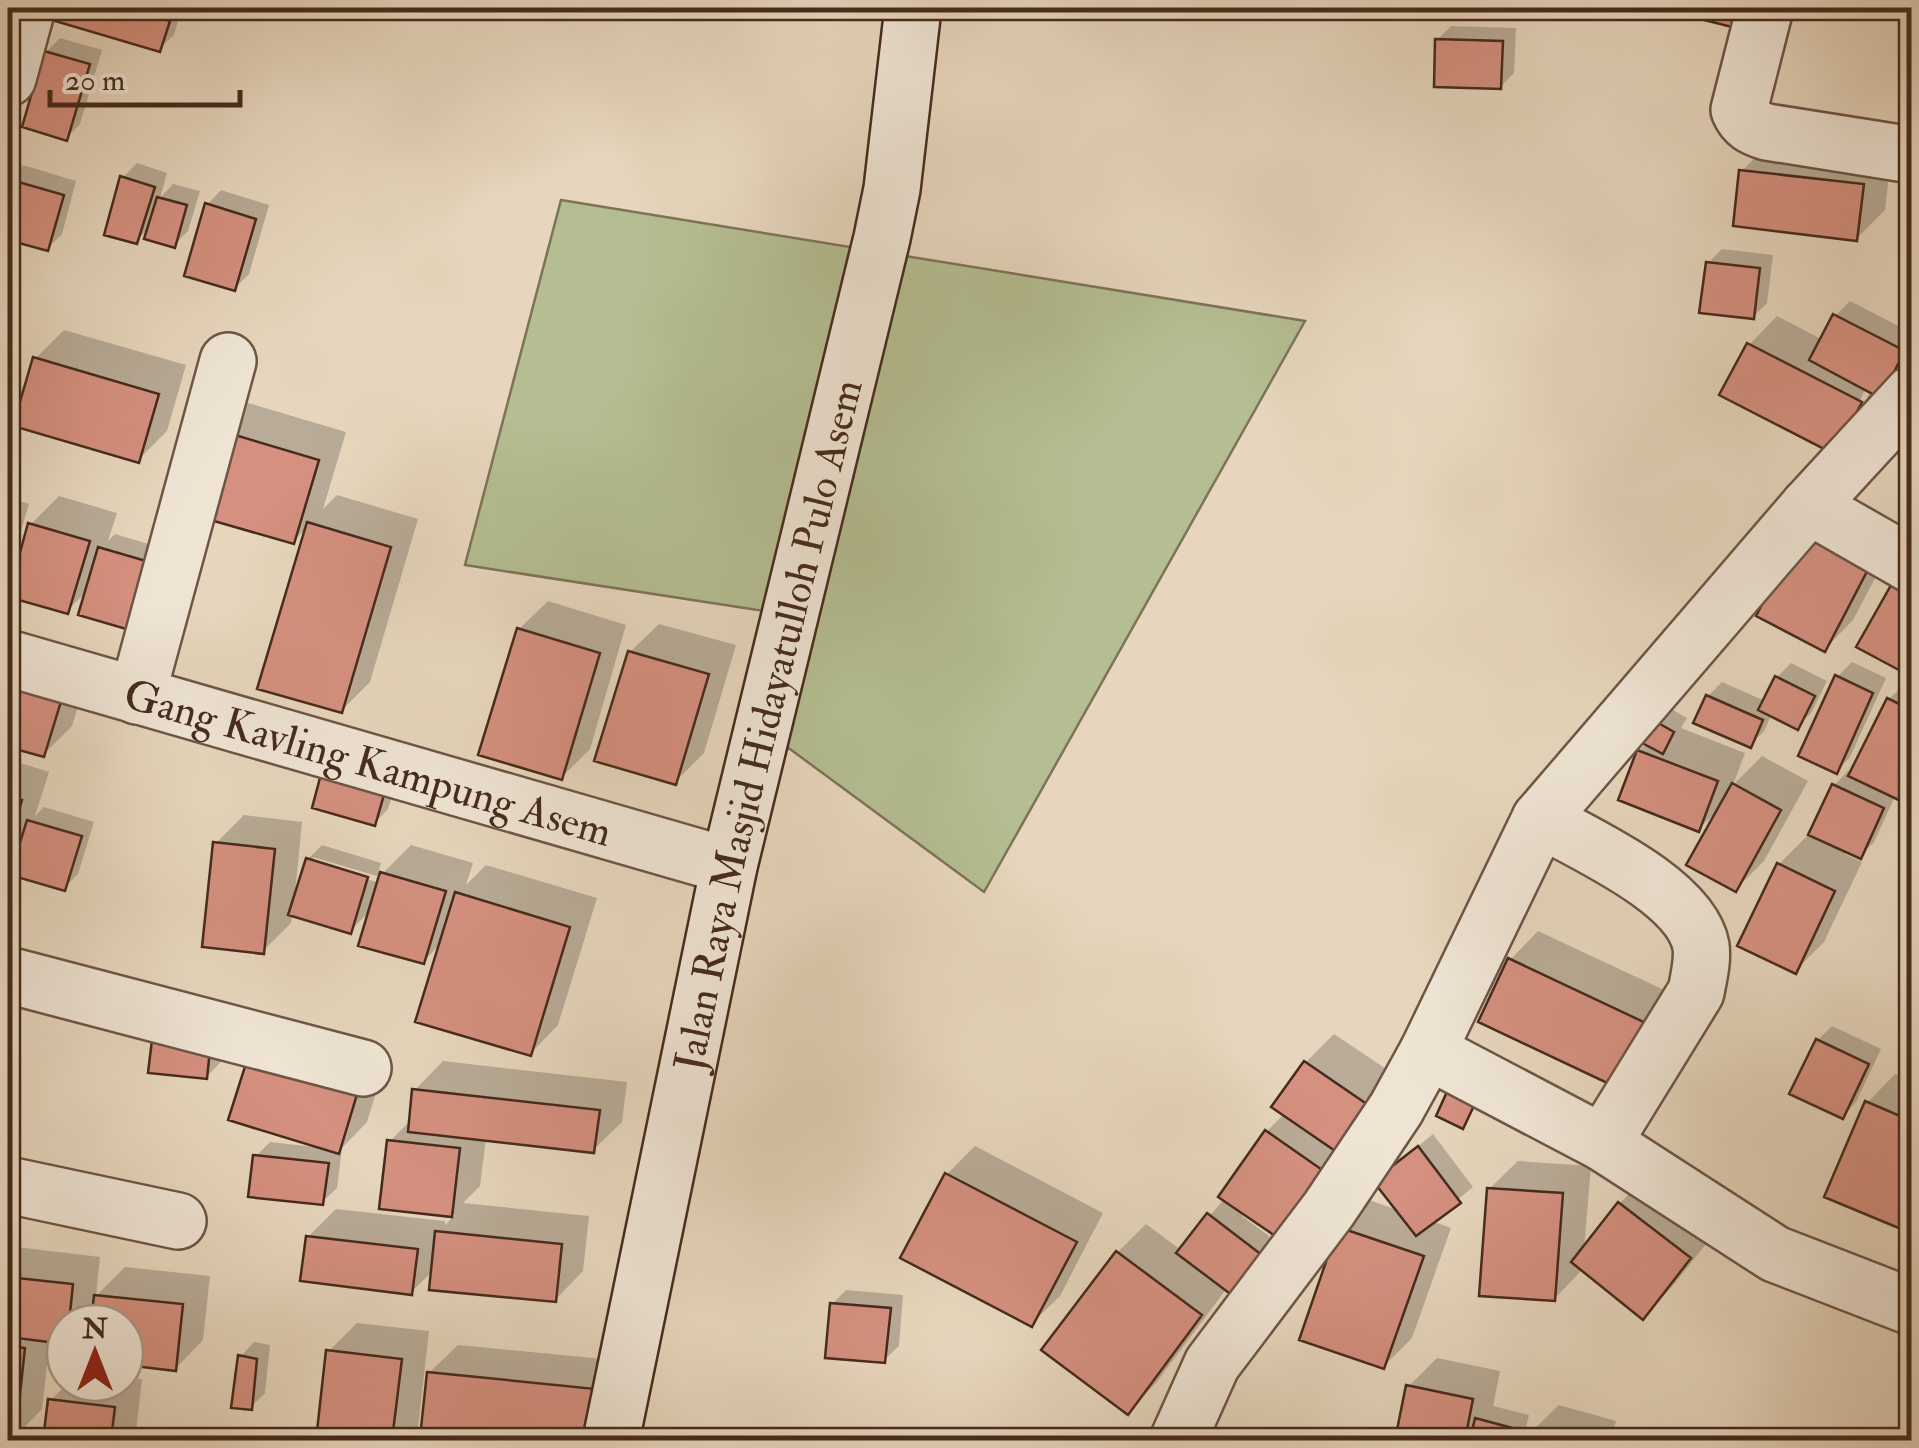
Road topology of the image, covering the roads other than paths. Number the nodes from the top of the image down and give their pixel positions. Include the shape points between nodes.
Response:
1 (27, 8) edge
2 (914, 8) edge
3 (1766, 8) edge
4 (8, 78) edge
5 (1912, 155) edge
6 (228, 361) dead end
7 (1912, 394) edge
8 (1809, 506) junction
9 (1912, 565) edge
10 (8, 658) edge
11 (137, 696) junction
12 (1540, 819) junction
13 (729, 866) junction
14 (8, 980) edge
15 (1428, 1051) junction
16 (363, 1068) dead end
17 (1603, 1143) junction
18 (8, 1185) edge
19 (178, 1220) dead end
20 (1907, 1293) edge
21 (611, 1440) edge
22 (1178, 1440) edge

1 - 4 street
2 - 13 street, Jalan Raya Masjid Hidayatulloh Pulo Asem via 882,238
3 - 5 street via 1739,110 1746,122 1768,132
6 - 11 street
7 - 8 street
8 - 9 street
8 - 12 street
10 - 11 street, Gang Kavling Kampung Asem
11 - 13 street, Gang Kavling Kampung Asem
12 - 15 street
12 - 17 street via 1665,893 1700,944 1696,992
13 - 21 street, Jalan Raya Masjid Hidayatulloh Pulo Asem
14 - 16 street
15 - 17 street
15 - 22 street via 1329,1209 1212,1364
17 - 20 street via 1775,1254
18 - 19 street

